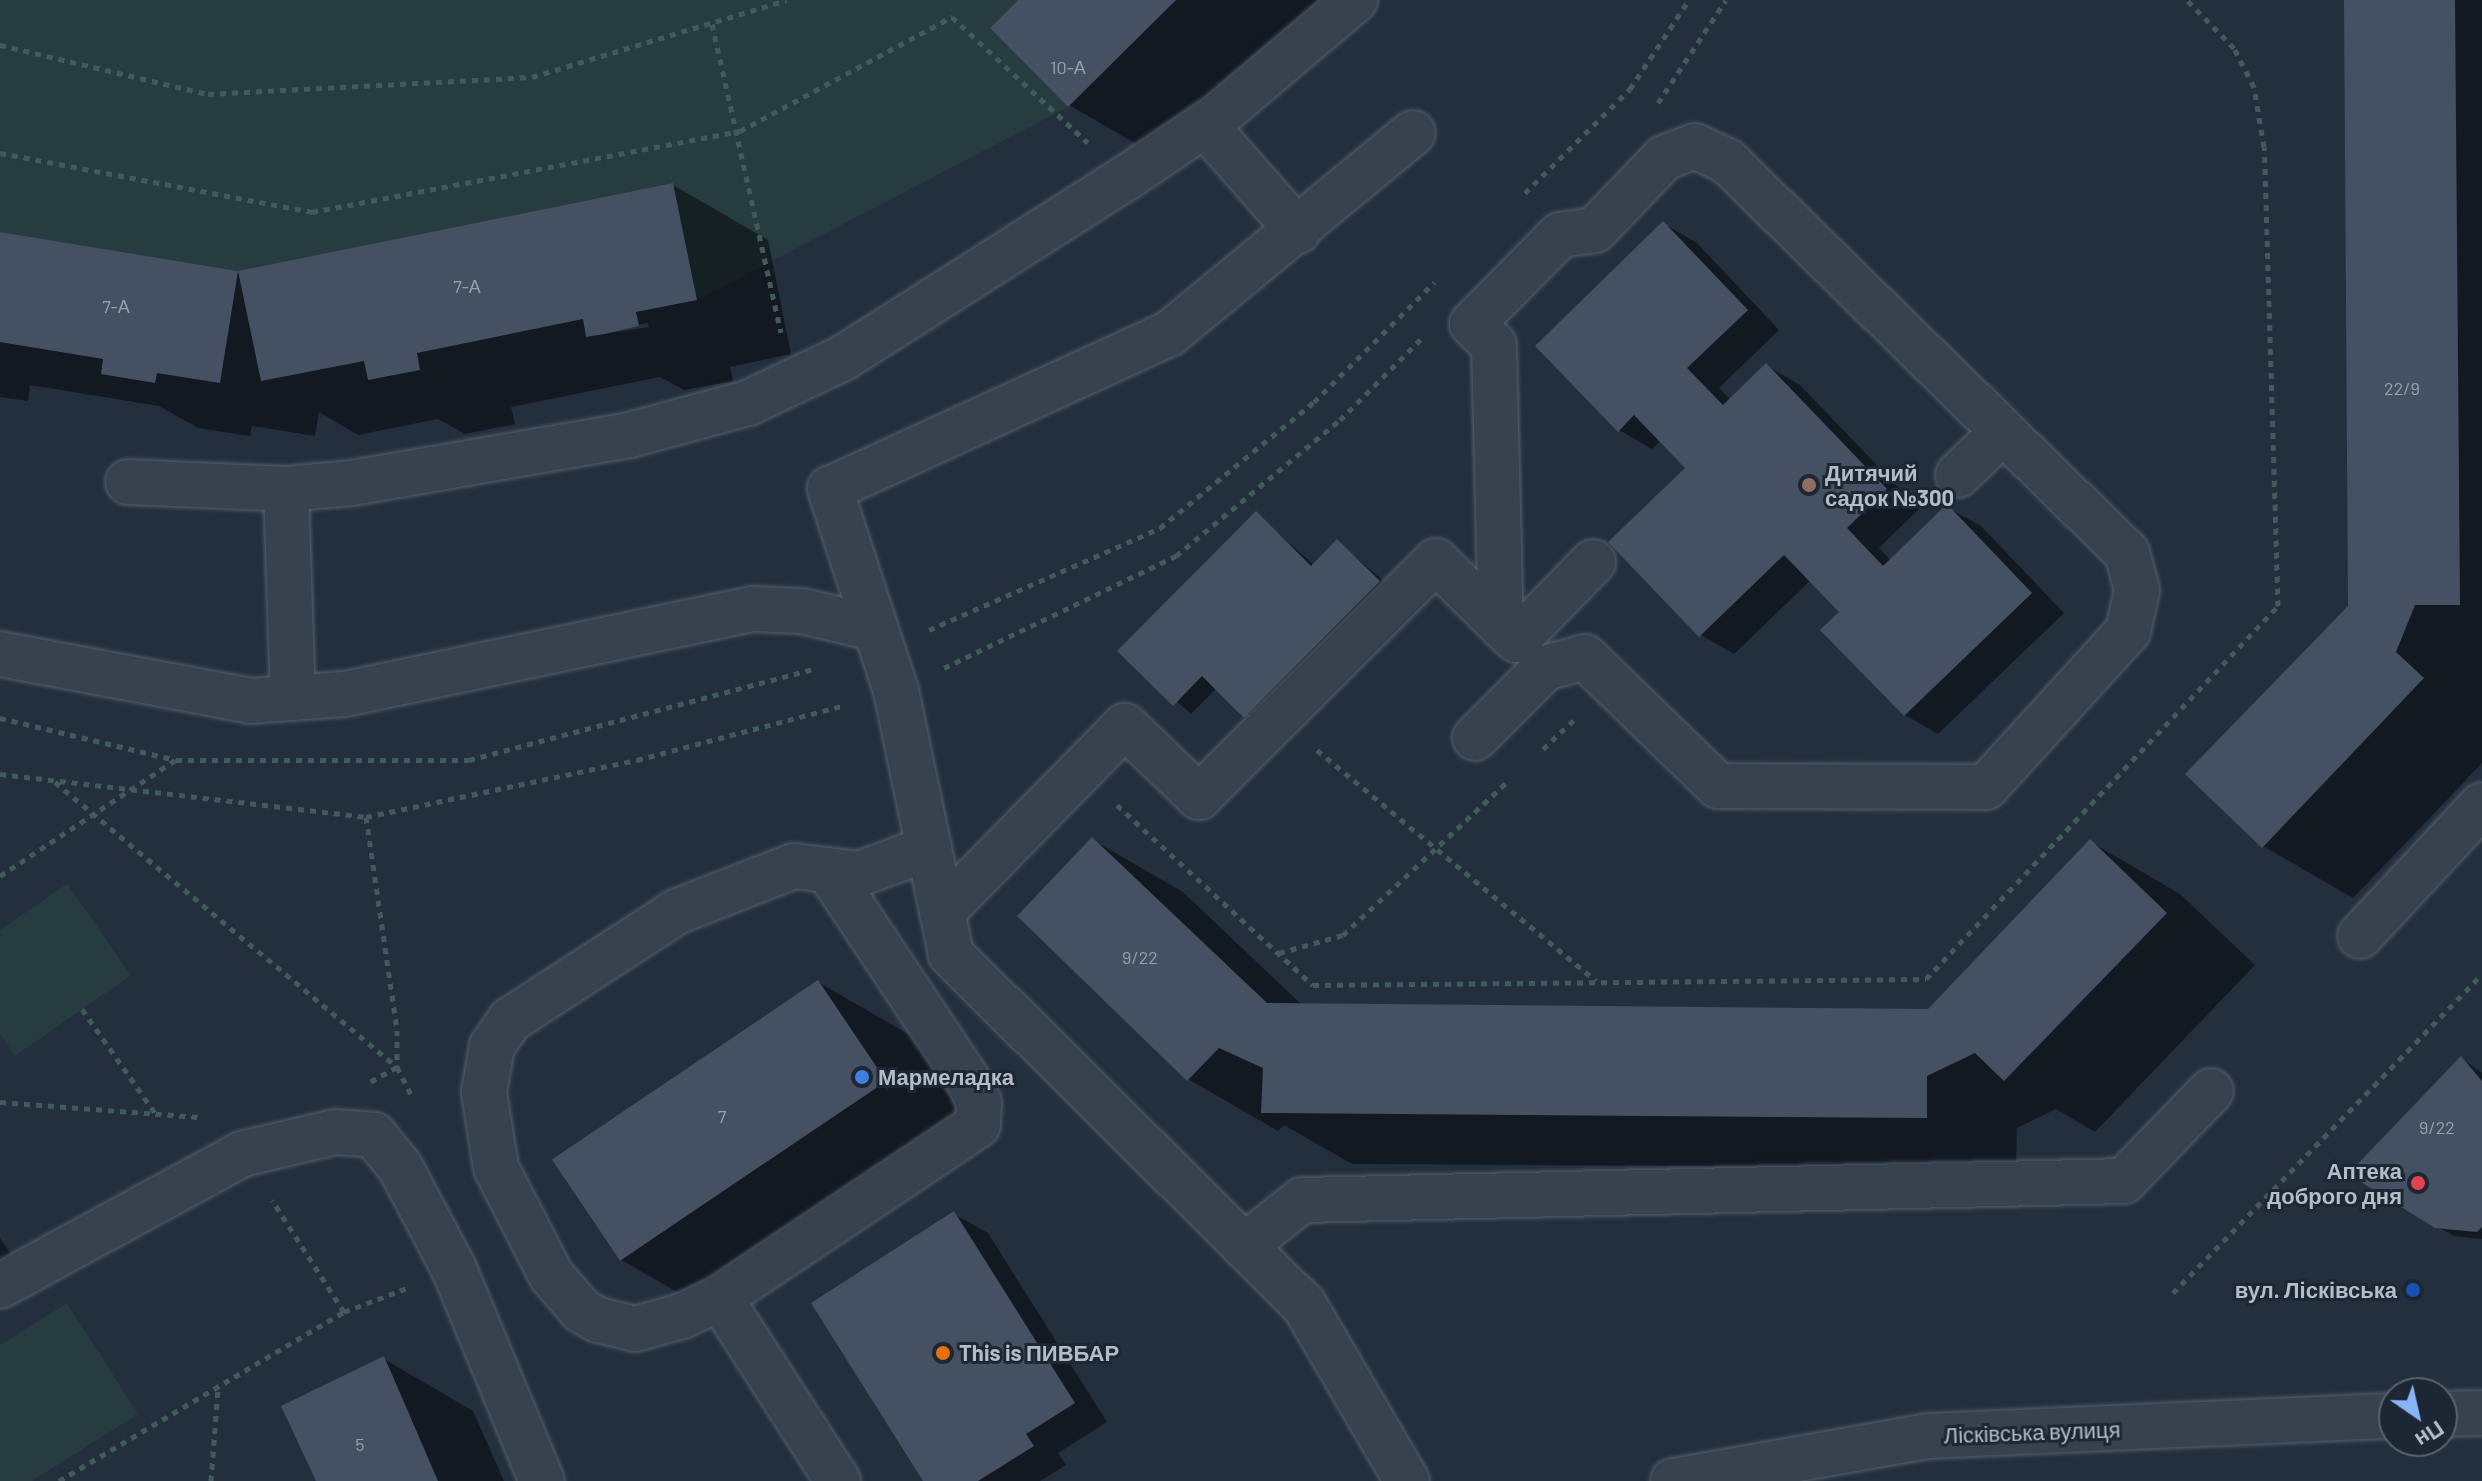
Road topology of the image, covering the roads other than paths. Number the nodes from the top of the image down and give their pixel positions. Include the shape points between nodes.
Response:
1 (1355, 0) edge
2 (1205, 125) junction
3 (1413, 133) dead end
4 (1298, 231) junction
5 (2003, 432) junction
6 (1958, 475) dead end
7 (128, 482) dead end
8 (286, 489) junction
9 (1593, 562) dead end
10 (878, 640) junction
11 (1521, 644) junction
12 (0, 654) edge
13 (293, 698) junction
14 (1475, 738) dead end
15 (2482, 805) edge
16 (929, 848) junction
17 (830, 873) junction
18 (942, 912) junction
19 (2360, 936) dead end
20 (2211, 1091) dead end
21 (1244, 1246) junction
22 (0, 1286) edge
23 (720, 1298) junction
24 (2482, 1413) edge
25 (2458, 1414) edge
26 (2378, 1417) edge
27 (542, 1481) edge
28 (838, 1481) edge
29 (1407, 1481) edge
30 (1673, 1481) edge

1 - 2 street
2 - 4 street
2 - 8 street via 795,383 748,403 630,435 352,483
3 - 4 street
4 - 10 street via 1169,334 830,489
5 - 6 street
5 - 11 street via 2127,553 2137,590 2128,631 1986,787 1718,786 1585,657
5 - 11 street via 1727,161 1695,146 1664,158 1595,230 1560,235 1472,324 1494,345
7 - 8 street
8 - 13 street
9 - 11 street
10 - 13 street via 802,611 753,609 345,694
10 - 16 street via 896,691
11 - 14 street
11 - 18 street via 1436,561 1199,797 1125,726
12 - 13 street via 250,701
15 - 19 street
16 - 17 street via 859,874
16 - 18 street
17 - 23 street via 971,1085 979,1103 978,1125
17 - 23 street via 794,866 676,912 510,1020 485,1068 486,1125 496,1168 522,1227 565,1295 598,1320 635,1329
18 - 21 street via 951,954
20 - 21 street via 2124,1181 1302,1200
21 - 29 street via 1304,1305
22 - 27 street via 242,1154 335,1132 374,1135 400,1167 454,1269
23 - 28 street
24 - 25 street
26 - 30 street, Лісківська вулиця via 1927,1436

